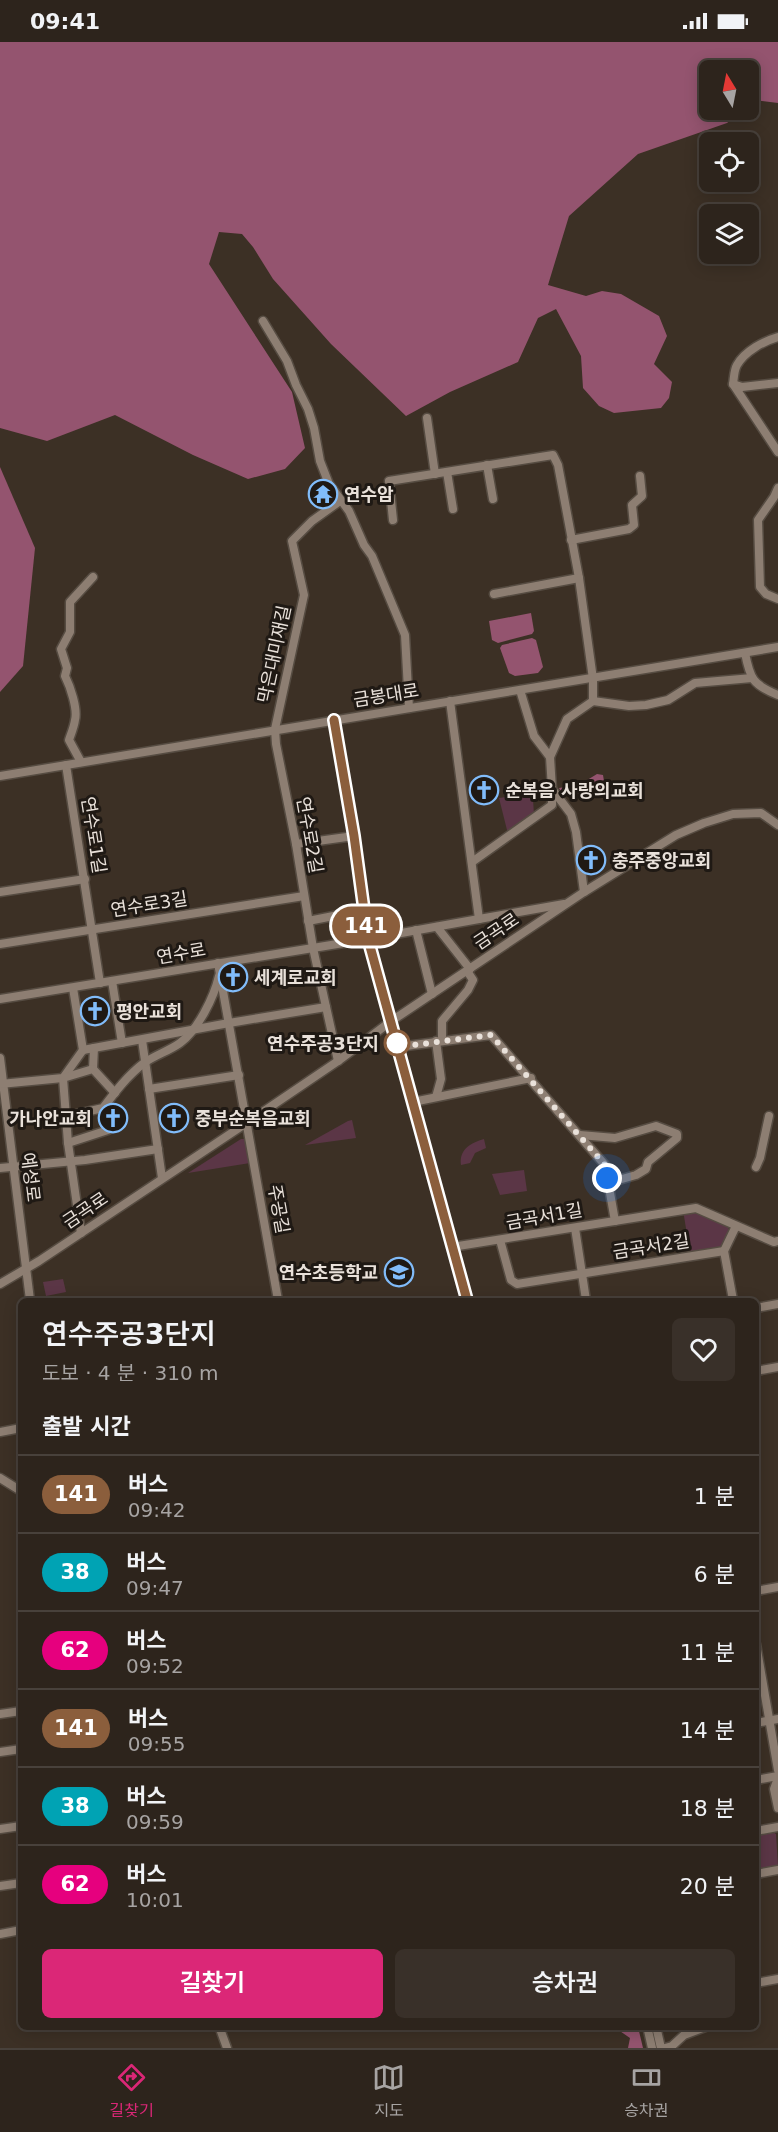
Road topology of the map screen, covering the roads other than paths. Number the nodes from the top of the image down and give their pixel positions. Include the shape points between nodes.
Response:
1 (263, 321) dead end
2 (778, 337) edge
3 (778, 383) edge
4 (733, 384) junction
5 (427, 418) dead end
6 (778, 452) edge
7 (488, 465) junction
8 (447, 472) junction
9 (435, 474) junction
10 (640, 476) dead end
11 (778, 488) edge
12 (493, 499) dead end
13 (340, 501) junction
14 (453, 509) dead end
15 (393, 519) dead end
16 (571, 540) junction
17 (93, 577) dead end
18 (579, 578) junction
19 (494, 594) dead end
20 (778, 598) edge
21 (778, 647) edge
22 (745, 653) junction
23 (752, 678) junction
24 (592, 679) junction
25 (520, 690) junction
26 (778, 695) edge
27 (593, 701) junction
28 (450, 702) junction
29 (409, 708) junction
30 (334, 720) junction
31 (275, 729) junction
32 (550, 757) junction
33 (81, 762) junction
34 (66, 765) junction
35 (0, 776) edge
36 (552, 789) junction
37 (778, 825) edge
38 (354, 836) junction
39 (296, 844) junction
40 (472, 862) junction
41 (85, 879) junction
42 (0, 892) edge
43 (584, 892) junction
44 (304, 896) junction
45 (568, 903) junction
46 (364, 910) junction
47 (479, 919) junction
48 (308, 921) junction
49 (437, 927) junction
50 (92, 929) junction
51 (416, 930) junction
52 (368, 939) junction
53 (0, 944) edge
54 (312, 948) junction
55 (219, 967) junction
56 (468, 970) junction
57 (112, 981) junction
58 (100, 983) junction
59 (73, 988) junction
60 (432, 994) junction
61 (0, 999) edge
62 (326, 1007) junction
63 (390, 1022) junction
64 (229, 1023) junction
65 (196, 1029) junction
66 (142, 1040) junction
67 (439, 1041) junction
68 (122, 1043) junction
69 (398, 1047) junction
70 (94, 1048) junction
71 (83, 1050) junction
72 (0, 1058) edge
73 (338, 1061) junction
74 (145, 1062) junction
75 (93, 1069) junction
76 (239, 1075) junction
77 (63, 1078) junction
78 (531, 1078) junction
79 (2, 1084) edge
80 (149, 1089) junction
81 (115, 1093) junction
82 (436, 1097) junction
83 (413, 1102) junction
84 (769, 1116) dead end
85 (66, 1119) junction
86 (248, 1122) junction
87 (108, 1130) dead end
88 (580, 1135) junction
89 (68, 1143) junction
90 (158, 1149) junction
91 (70, 1161) junction
92 (13, 1167) junction
93 (756, 1167) dead end
94 (0, 1168) edge
95 (162, 1178) junction
96 (608, 1183) junction
97 (615, 1221) junction
98 (736, 1226) junction
99 (575, 1228) junction
100 (81, 1233) junction
101 (500, 1240) junction
102 (778, 1241) edge
103 (452, 1247) junction
104 (724, 1251) junction
105 (26, 1269) junction
106 (582, 1273) junction
107 (0, 1284) edge
108 (30, 1298) edge
109 (278, 1298) edge
110 (466, 1298) edge
111 (586, 1298) edge
112 (733, 1298) edge
113 (778, 1304) edge
114 (759, 1307) edge
115 (778, 1367) edge
116 (759, 1370) edge
117 (18, 1429) edge
118 (0, 1432) edge
119 (0, 1478) edge
120 (18, 1489) edge
121 (778, 1587) edge
122 (759, 1590) edge
123 (759, 1656) edge
124 (18, 1711) edge
125 (0, 1714) edge
126 (774, 1719) edge
127 (759, 1722) edge
128 (18, 1749) edge
129 (0, 1752) edge
130 (778, 1770) edge
131 (778, 1777) edge
132 (759, 1780) edge
133 (778, 1808) edge
134 (18, 1826) edge
135 (778, 1827) edge
136 (0, 1829) edge
137 (759, 1830) edge
138 (778, 1870) edge
139 (759, 1873) edge
140 (18, 1883) edge
141 (0, 1886) edge
142 (18, 1931) edge
143 (0, 1934) edge
144 (778, 1979) edge
145 (759, 1982) edge
146 (220, 2030) edge
147 (648, 2030) edge
148 (658, 2030) edge
149 (697, 2030) edge
150 (667, 2047) edge
151 (227, 2048) edge
152 (652, 2048) edge

1 - 13 street via 287,361 308,409 320,461
2 - 4 street via 745,355 736,365
3 - 4 street via 742,387
4 - 6 street
5 - 9 street
7 - 8 street
7 - 12 street
7 - 16 street via 553,455
8 - 9 street
8 - 14 street
9 - 15 street via 389,481
10 - 16 street via 642,496 632,506 634,525
11 - 20 street via 758,520 760,587
13 - 29 street via 372,556 405,635
13 - 31 street, 막은대미재길 via 292,541 304,595
16 - 18 street
17 - 33 street via 70,602 70,632 61,649 67,668 64,676 76,711 69,740
18 - 19 street
18 - 24 street
21 - 22 street, 금봉대로
22 - 23 street
22 - 24 street, 금봉대로
23 - 26 street
23 - 27 street via 695,683 668,700 646,705
24 - 25 street, 금봉대로
24 - 27 street
25 - 28 street, 금봉대로
25 - 32 street via 534,736
27 - 32 street via 567,719
28 - 29 street, 금봉대로
28 - 40 street
29 - 30 street, 금봉대로
30 - 31 street, 금봉대로
30 - 38 street
31 - 33 street, 금봉대로
31 - 39 street, 연수로2길
32 - 36 street
33 - 34 street, 금봉대로
34 - 35 street, 금봉대로
34 - 41 street, 연수로1길
36 - 40 street via 552,805
36 - 43 street via 571,814
37 - 43 street, 금곡로 via 761,813 733,814 704,823
38 - 39 street
38 - 46 street
39 - 44 street, 연수로2길
40 - 47 street
41 - 42 street
41 - 50 street, 연수로1길
43 - 45 street, 금곡로
44 - 48 street, 연수로2길
44 - 50 street, 연수로3길
45 - 47 street, 연수로
45 - 56 street, 금곡로
46 - 48 street
46 - 52 street
47 - 49 street, 연수로
48 - 54 street, 연수로2길
49 - 51 street, 연수로
49 - 56 street
50 - 53 street, 연수로3길
50 - 58 street, 연수로1길
51 - 52 street, 연수로
51 - 60 street
52 - 54 street, 연수로
52 - 63 street
54 - 55 street, 연수로
54 - 62 street, 연수로2길
55 - 57 street, 연수로
55 - 64 street
55 - 65 street via 215,992
56 - 60 street, 금곡로
56 - 67 street via 473,980 442,1021
57 - 58 street, 연수로
57 - 68 street
58 - 59 street, 연수로
59 - 61 street, 연수로
59 - 71 street
60 - 63 street, 금곡로
62 - 64 street
62 - 73 street, 연수로2길
63 - 69 street
63 - 73 street, 금곡로
64 - 65 street
64 - 76 street
65 - 66 street
65 - 74 street
66 - 68 street
66 - 74 street
67 - 69 street
67 - 78 street via 491,1035
67 - 82 street via 441,1079
68 - 70 street
69 - 83 street
70 - 71 street
70 - 75 street
71 - 77 street
72 - 79 street, 예성로
73 - 86 street, 금곡로
74 - 80 street
74 - 81 street
75 - 77 street
75 - 81 street
76 - 80 street
76 - 86 street
77 - 79 street
77 - 85 street
78 - 82 street
78 - 88 street
79 - 92 street, 예성로
80 - 90 street
81 - 85 street via 103,1108
82 - 83 street
83 - 103 street
84 - 93 street
85 - 89 street
86 - 95 street, 금곡로
86 - 109 street, 주공길
87 - 89 street
88 - 96 street via 605,1165
88 - 96 street via 615,1138 656,1126 677,1134 648,1162 646,1169
89 - 91 street
90 - 91 street
90 - 95 street
91 - 92 street
91 - 100 street
92 - 94 street
92 - 105 street, 예성로
95 - 100 street, 금곡로
96 - 97 street
97 - 98 street, 금곡서1길 via 696,1208
97 - 99 street, 금곡서1길
98 - 102 street, 금곡서1길
98 - 104 street
99 - 101 street, 금곡서1길
99 - 106 street
100 - 105 street, 금곡로
101 - 103 street, 금곡서1길
101 - 106 street, 금곡서2길 via 514,1283
103 - 110 street
104 - 106 street, 금곡서2길
104 - 112 street
105 - 107 street, 금곡로
105 - 108 street, 예성로
106 - 111 street
113 - 114 street
115 - 116 street
117 - 118 street
119 - 120 street
121 - 122 street
123 - 126 street
124 - 125 street
126 - 127 street
126 - 130 street
128 - 129 street
131 - 132 street
131 - 133 street via 774,1788
134 - 136 street
135 - 137 street
138 - 139 street
140 - 141 street
142 - 143 street
144 - 145 street
146 - 151 street
147 - 152 street
148 - 150 street
149 - 150 street

